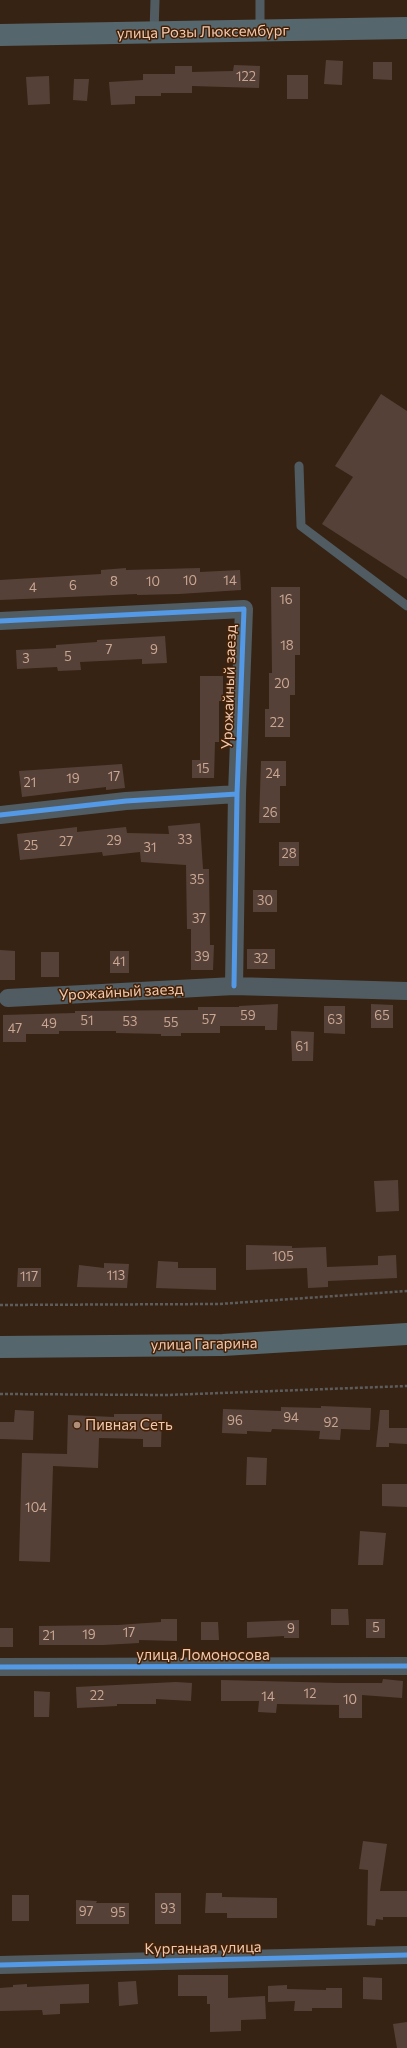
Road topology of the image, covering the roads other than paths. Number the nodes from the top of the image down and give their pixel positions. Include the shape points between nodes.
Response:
1 (155, 0) edge
2 (260, 0) edge
3 (407, 28) edge
4 (260, 31) junction
5 (154, 32) junction
6 (0, 35) edge
7 (299, 466) dead end
8 (407, 606) edge
9 (0, 621) edge
10 (237, 794) junction
11 (0, 815) edge
12 (234, 986) junction
13 (407, 991) edge
14 (8, 998) dead end
15 (407, 1334) edge
16 (0, 1347) edge
17 (407, 1666) edge
18 (0, 1667) edge
19 (407, 1955) edge
20 (0, 1965) edge

1 - 5 lane
2 - 4 lane
3 - 4 main road, улица Розы Люксембург
4 - 5 main road, улица Розы Люксембург
5 - 6 main road, улица Розы Люксембург
7 - 8 lane via 301,526
9 - 10 street, Урожайный заезд via 244,609
10 - 11 street via 126,801
10 - 12 street, Урожайный заезд
12 - 13 street, Урожайный заезд
12 - 14 street, Урожайный заезд
15 - 16 main road, улица Гагарина via 223,1346
17 - 18 street, улица Ломоносова
19 - 20 street, Курганная улица

